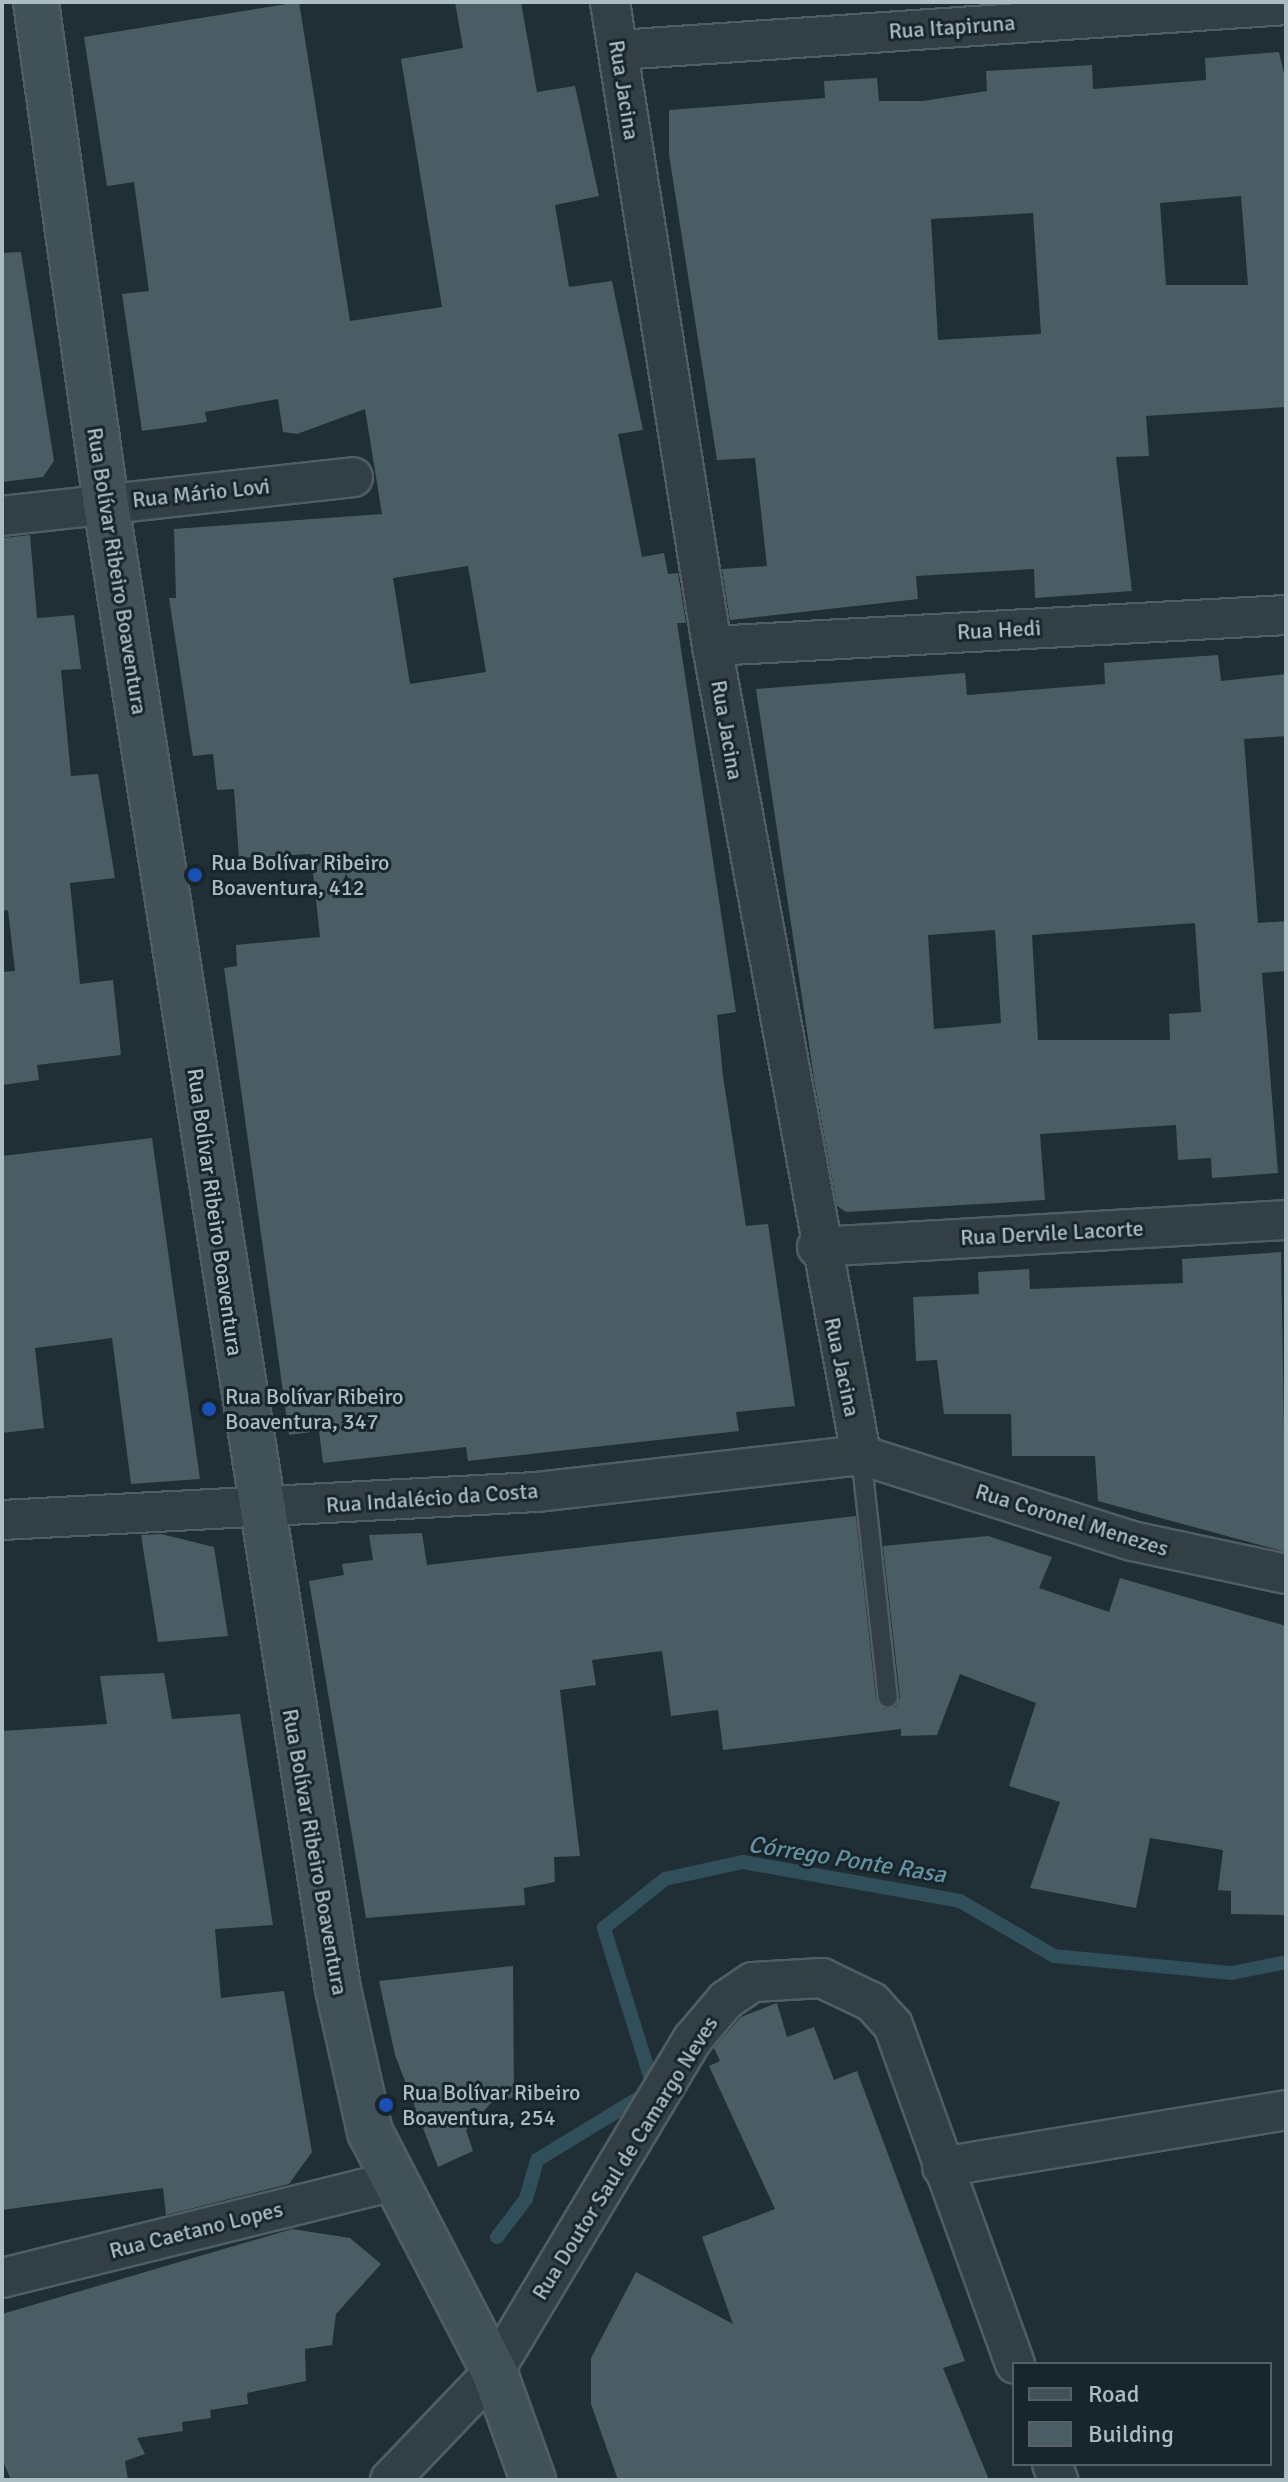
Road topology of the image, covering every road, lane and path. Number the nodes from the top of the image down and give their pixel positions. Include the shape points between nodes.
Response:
1 (36, 2) edge
2 (610, 2) edge
3 (1286, 5) edge
4 (618, 50) junction
5 (353, 477) dead end
6 (106, 504) junction
7 (2, 516) edge
8 (1286, 615) edge
9 (712, 646) junction
10 (1286, 1220) edge
11 (817, 1247) junction
12 (861, 1455) junction
13 (259, 1511) junction
14 (2, 1520) edge
15 (1286, 1574) edge
16 (888, 1698) dead end
17 (1286, 2110) edge
18 (942, 2167) junction
19 (390, 2182) junction
20 (2, 2278) edge
21 (1014, 2362) edge
22 (494, 2371) junction
23 (390, 2480) edge
24 (533, 2480) edge

1 - 6 main road, Rua Bolívar Ribeiro Boaventura
2 - 4 street, Rua Jacina
3 - 4 street, Rua Itapiruna
4 - 9 street, Rua Jacina
5 - 6 street, Rua Mário Lovi
6 - 7 street, Rua Mário Lovi
6 - 13 main road, Rua Bolívar Ribeiro Boaventura
8 - 9 street, Rua Hedi
9 - 11 street, Rua Jacina
10 - 11 street, Rua Dervile Lacorte
11 - 12 street, Rua Jacina
12 - 13 street, Rua Indalécio da Costa via 537,1492
12 - 15 street, Rua Coronel Menezes via 1132,1541
12 - 16 lane
13 - 14 street, Rua Indalécio da Costa
13 - 19 main road, Rua Bolívar Ribeiro Boaventura via 338,1989 370,2132
17 - 18 street
18 - 21 street, Rua Doutor Saul de Camargo Neves
18 - 22 street, Rua Doutor Saul de Camargo Neves via 893,2025 872,2002 822,1978 753,1982 718,2007 693,2039
19 - 20 street, Rua Caetano Lopes
19 - 22 main road, Rua Bolívar Ribeiro Boaventura
22 - 23 street, Rua Doutor Saul de Camargo Neves
22 - 24 main road, Rua Bolívar Ribeiro Boaventura

